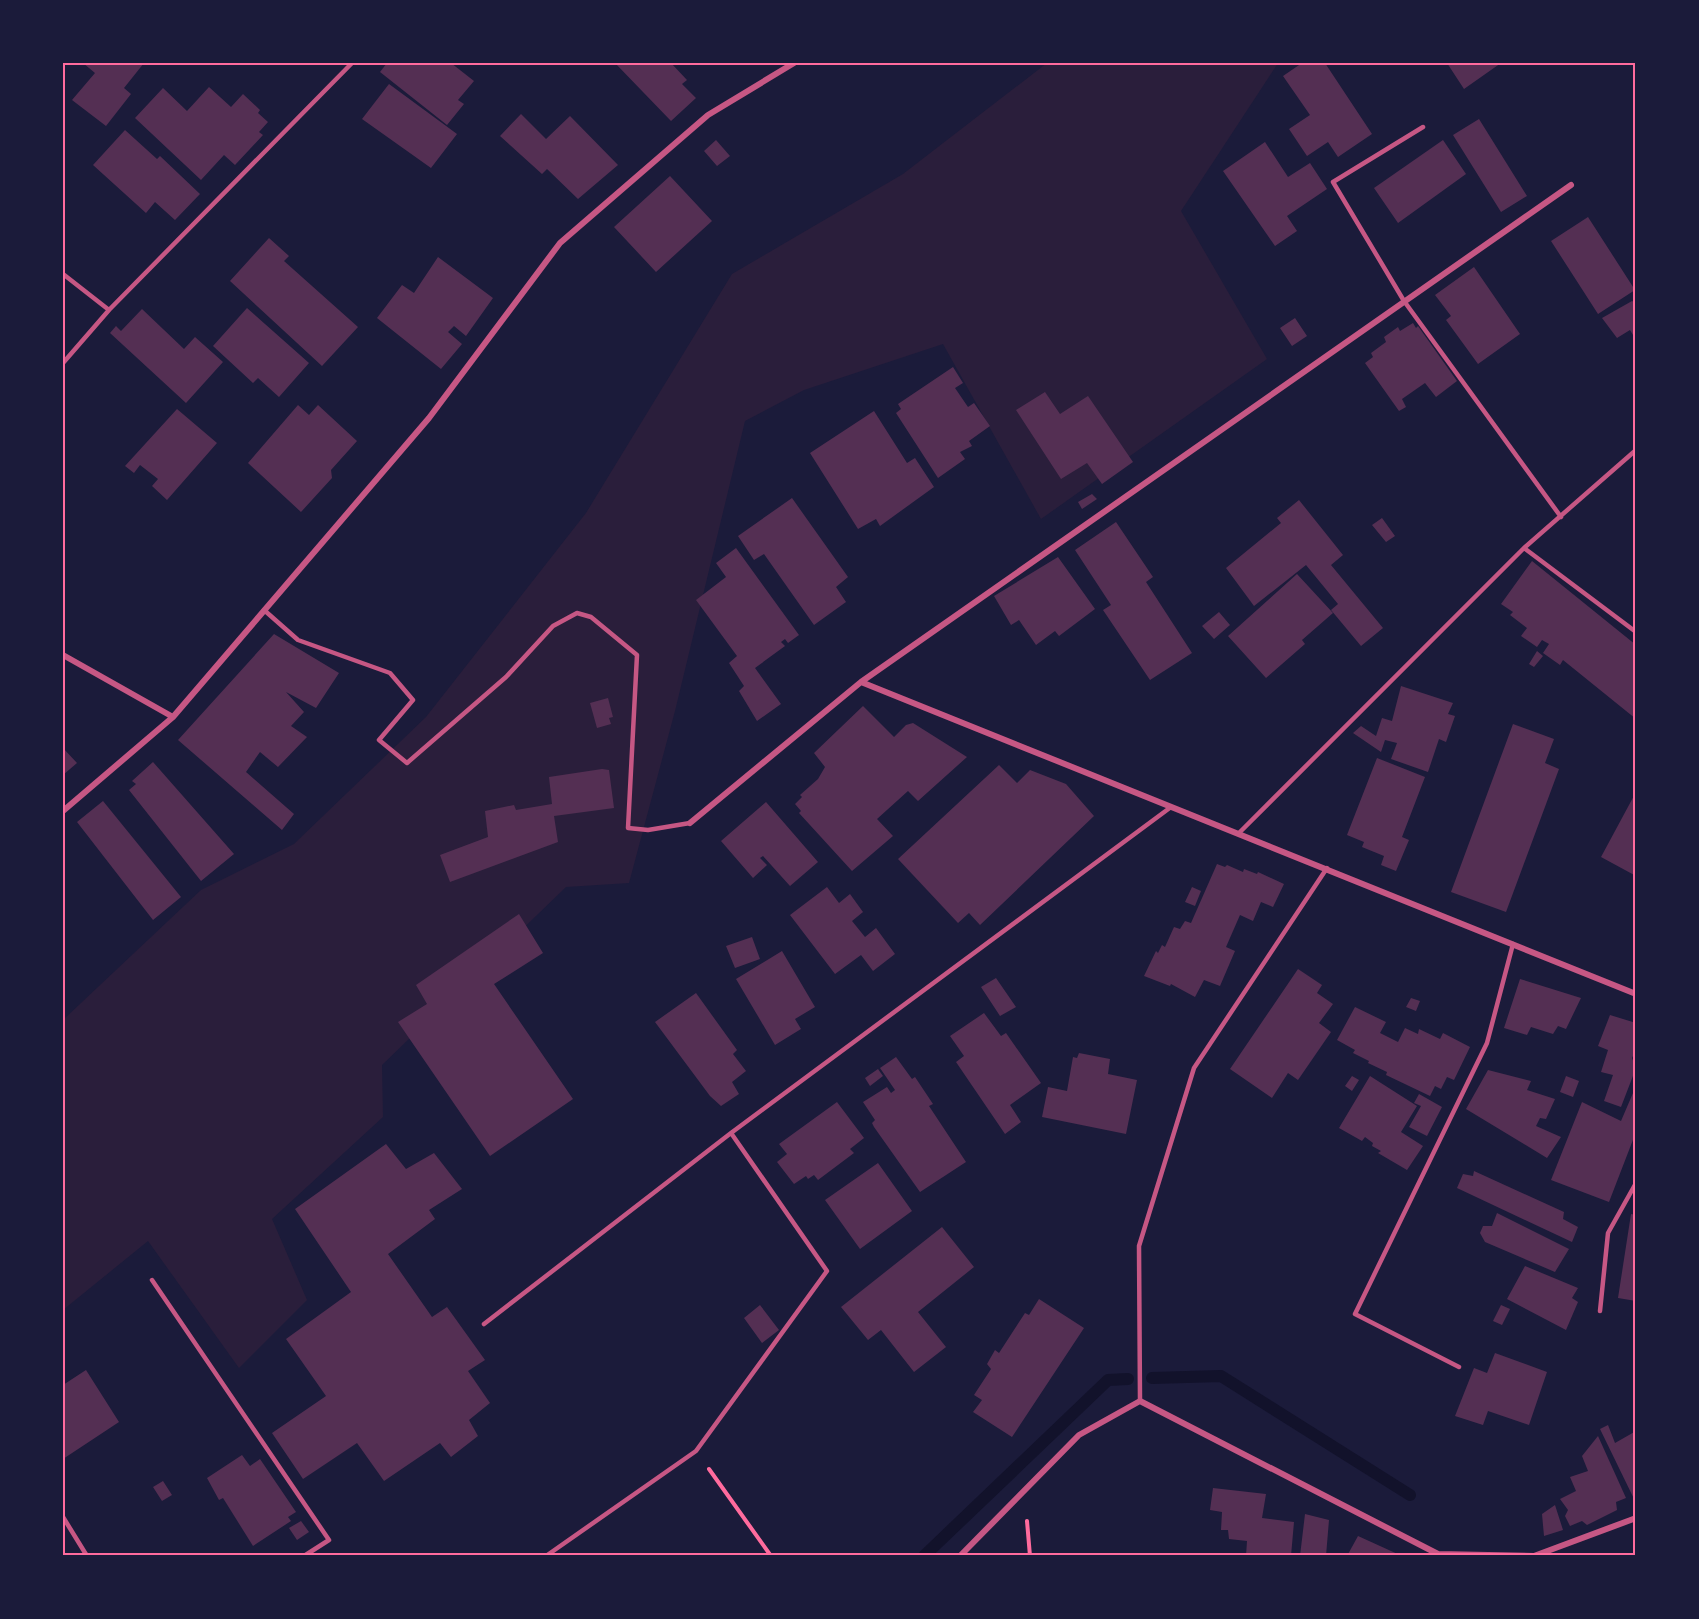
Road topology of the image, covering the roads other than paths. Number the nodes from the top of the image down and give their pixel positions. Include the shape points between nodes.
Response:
1 (352, 63) edge
2 (794, 63) edge
3 (1423, 127) dead end
4 (1571, 185) dead end
5 (63, 274) edge
6 (1404, 302) junction
7 (109, 310) junction
8 (63, 363) edge
9 (1636, 450) edge
10 (1561, 517) junction
11 (1524, 548) junction
12 (264, 610) junction
13 (1636, 632) edge
14 (63, 655) edge
15 (861, 682) junction
16 (173, 717) junction
17 (1171, 807) junction
18 (63, 811) edge
19 (690, 823) joint
20 (1239, 834) junction
21 (1327, 868) junction
22 (1513, 944) junction
23 (1636, 994) edge
24 (731, 1133) junction
25 (1636, 1183) edge
26 (152, 1281) dead end
27 (1600, 1311) dead end
28 (483, 1324) dead end
29 (1460, 1367) dead end
30 (1140, 1401) junction
31 (63, 1517) edge
32 (1636, 1518) edge
33 (87, 1556) edge
34 (304, 1556) edge
35 (546, 1556) edge
36 (960, 1556) edge

1 - 7 lane
2 - 12 street via 708,115 560,243 429,418
3 - 6 lane via 1333,182
4 - 6 street
5 - 7 lane
6 - 10 lane
6 - 15 street
7 - 8 lane
9 - 10 lane
10 - 11 lane
11 - 13 lane
11 - 20 lane
12 - 16 street
12 - 19 lane via 298,640 390,673 412,700 380,740 406,763 506,677 553,627 577,613 591,618 638,655 628,828 648,830
14 - 16 street
15 - 17 street
15 - 19 street
16 - 18 street
17 - 20 street
17 - 24 lane
20 - 21 street
21 - 22 street
21 - 30 lane via 1194,1068 1139,1246
22 - 23 street
22 - 29 lane via 1487,1043 1355,1314
24 - 28 lane
24 - 35 lane via 827,1271 696,1451
25 - 27 lane via 1608,1233
26 - 34 lane via 329,1540
30 - 32 street via 1438,1554 1534,1556
30 - 36 street via 1079,1435
31 - 33 lane

